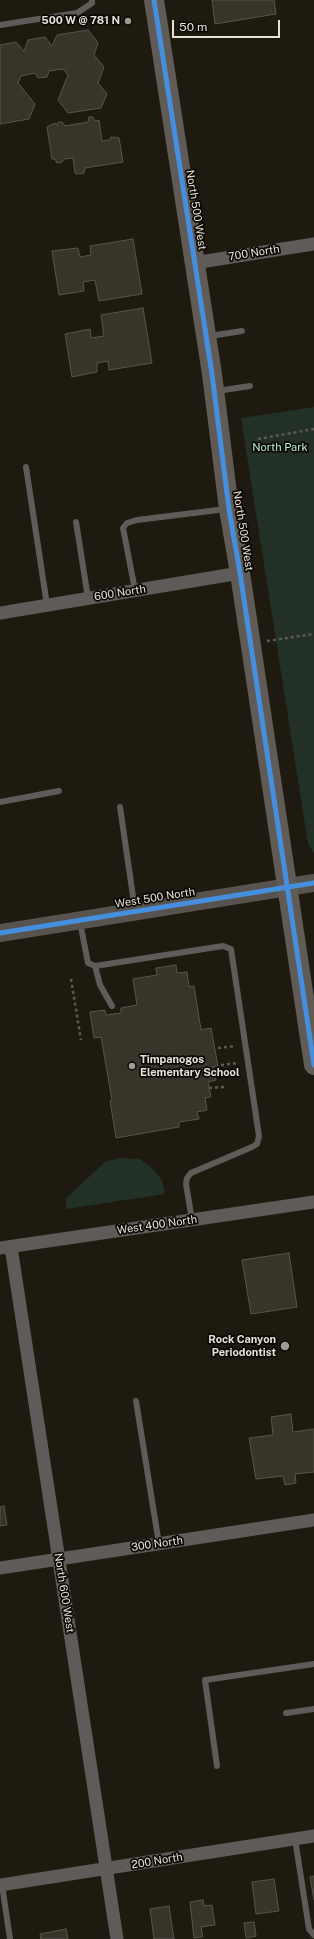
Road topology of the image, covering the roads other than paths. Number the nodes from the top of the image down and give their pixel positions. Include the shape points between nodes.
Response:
1 (92, 0) edge
2 (154, 0) edge
3 (0, 25) edge
4 (314, 244) edge
5 (194, 263) junction
6 (242, 331) dead end
7 (206, 336) junction
8 (250, 386) dead end
9 (214, 391) junction
10 (26, 467) dead end
11 (229, 509) junction
12 (76, 522) dead end
13 (240, 573) junction
14 (135, 590) junction
15 (88, 598) junction
16 (48, 605) junction
17 (0, 613) edge
18 (59, 791) dead end
19 (0, 802) edge
20 (120, 807) dead end
21 (314, 883) edge
22 (286, 888) junction
23 (135, 912) junction
24 (80, 920) junction
25 (0, 932) edge
26 (95, 966) junction
27 (112, 1006) dead end
28 (314, 1065) edge
29 (314, 1202) edge
30 (192, 1220) junction
31 (5, 1248) edge
32 (136, 1401) dead end
33 (314, 1520) edge
34 (159, 1544) junction
35 (58, 1559) junction
36 (0, 1568) edge
37 (314, 1664) edge
38 (314, 1709) edge
39 (286, 1713) dead end
40 (217, 1766) dead end
41 (314, 1836) edge
42 (295, 1839) junction
43 (106, 1869) junction
44 (1, 1885) edge
45 (314, 1935) edge
46 (10, 1939) edge
47 (117, 1939) edge

1 - 3 lane via 92,3 77,13
2 - 5 main road, North 500 West
4 - 5 street, 700 North
5 - 7 main road, North 500 West
6 - 7 lane
7 - 9 main road, North 500 West
8 - 9 lane
9 - 11 main road, North 500 West
10 - 16 lane
11 - 13 main road, North 500 West
11 - 14 lane via 127,523 123,528
12 - 15 lane
13 - 14 street, 600 North
13 - 22 main road, North 500 West
14 - 15 street, 600 North
15 - 16 street, 600 North
16 - 17 street, 600 North
18 - 19 lane
20 - 23 lane
21 - 22 street, West 500 North
22 - 23 street, West 500 North
22 - 28 main road, North 500 West
23 - 24 street, West 500 North
24 - 25 street, West 500 North
24 - 26 lane via 88,963
26 - 27 lane via 100,985
26 - 30 lane via 223,946 231,949 259,1136 258,1144 191,1173 186,1184
29 - 30 street, West 400 North
30 - 31 street, West 400 North
31 - 35 street, North 600 West
32 - 34 lane
33 - 34 street, 300 North
34 - 35 street, 300 North
35 - 36 street, 300 North
35 - 43 street, North 600 West
37 - 40 lane via 205,1680
38 - 39 lane
41 - 42 street, 200 North
42 - 43 street, 200 North
42 - 45 lane via 309,1929
43 - 44 street, 200 North
43 - 47 street, North 600 West
44 - 46 lane

